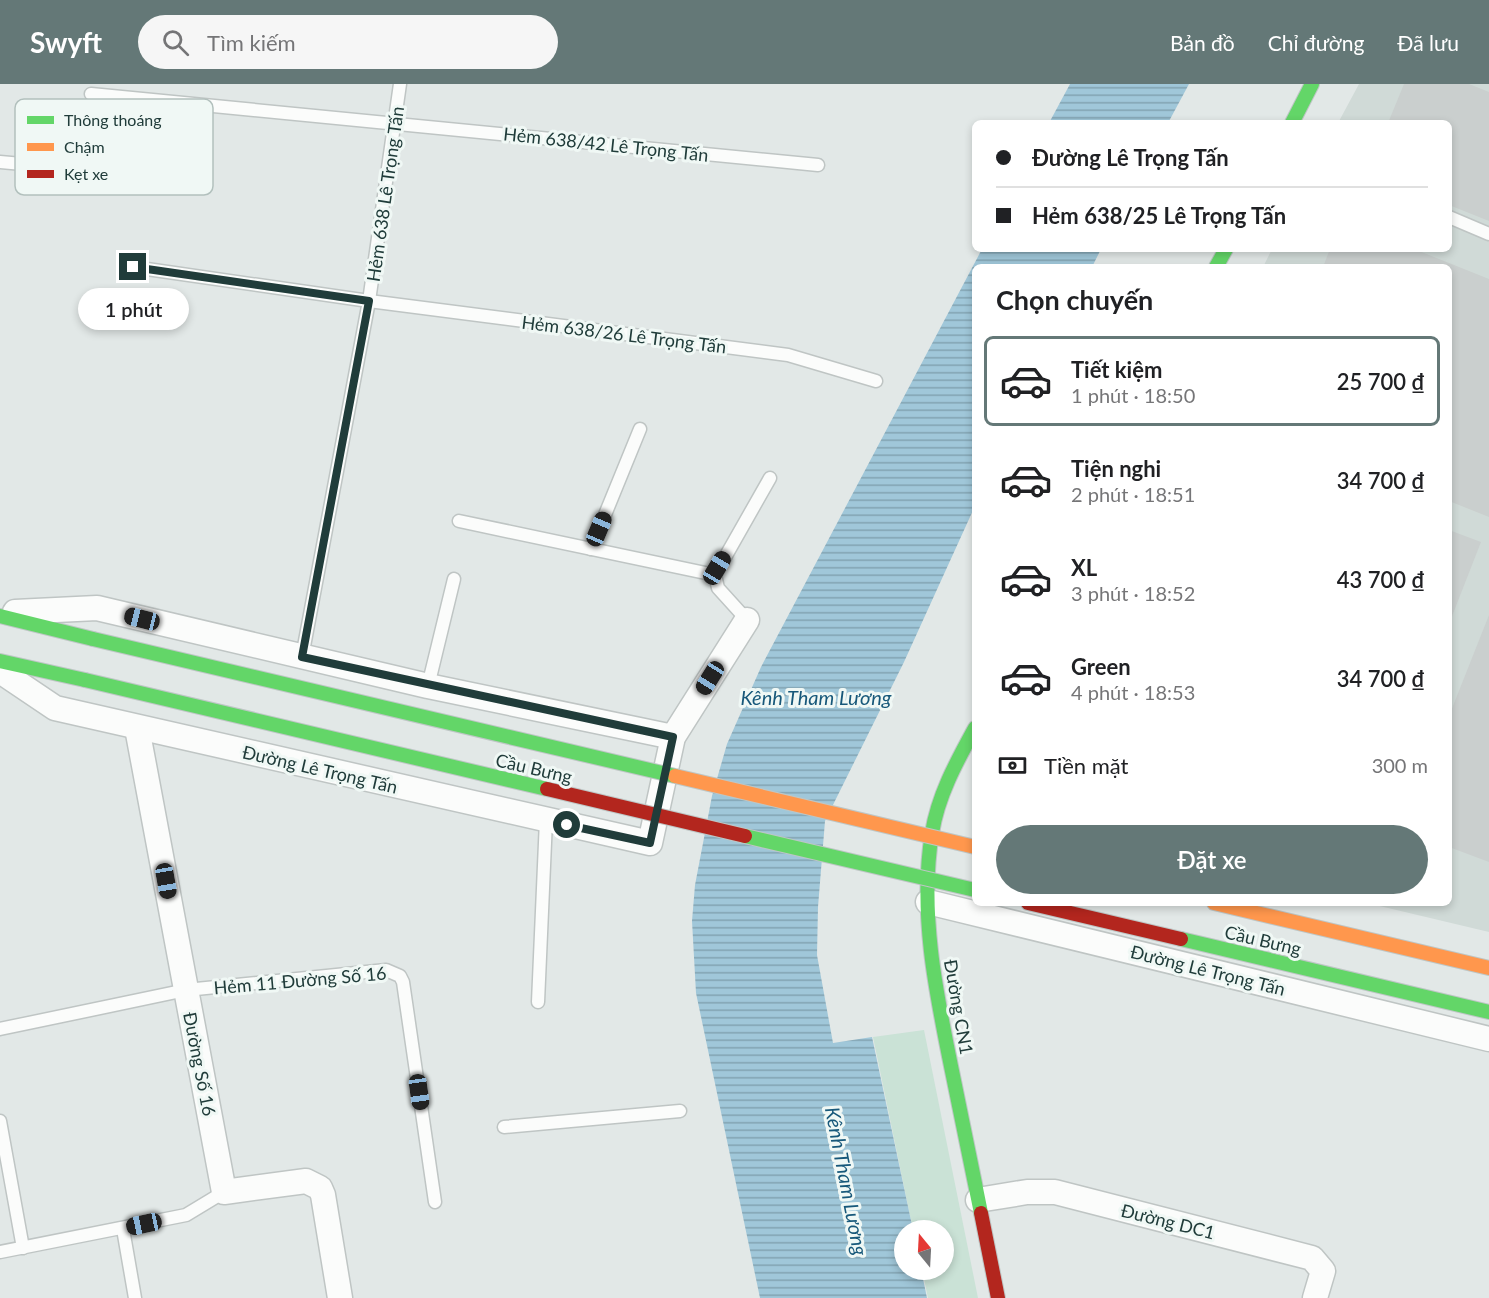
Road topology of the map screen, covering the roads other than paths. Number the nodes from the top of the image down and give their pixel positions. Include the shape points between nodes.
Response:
1 (400, 84) edge
2 (1312, 84) edge
3 (91, 94) dead end
4 (143, 99) edge
5 (213, 106) edge
6 (1294, 120) edge
7 (395, 123) junction
8 (0, 162) edge
9 (15, 163) edge
10 (818, 165) dead end
11 (1452, 218) edge
12 (1489, 234) edge
13 (133, 267) dead end
14 (369, 301) junction
15 (876, 381) dead end
16 (640, 429) dead end
17 (770, 478) dead end
18 (459, 521) dead end
19 (591, 549) junction
20 (715, 575) junction
21 (454, 579) dead end
22 (0, 614) edge
23 (747, 620) joint
24 (302, 657) junction
25 (0, 661) edge
26 (0, 671) edge
27 (428, 686) junction
28 (137, 728) junction
29 (972, 734) edge
30 (673, 737) junction
31 (546, 820) junction
32 (972, 846) edge
33 (972, 889) edge
34 (928, 902) junction
35 (1042, 906) edge
36 (1227, 906) edge
37 (1489, 968) edge
38 (186, 990) junction
39 (538, 1002) dead end
40 (1489, 1012) edge
41 (0, 1029) edge
42 (1489, 1039) edge
43 (680, 1111) dead end
44 (0, 1121) edge
45 (504, 1127) dead end
46 (224, 1192) junction
47 (978, 1200) junction
48 (435, 1202) dead end
49 (123, 1229) junction
50 (23, 1248) junction
51 (0, 1252) edge
52 (135, 1298) edge
53 (340, 1298) edge
54 (998, 1298) edge
55 (1315, 1298) edge

1 - 7 lane, Hẻm 638 Lê Trọng Tấn
2 - 6 main road
3 - 4 lane, Hẻm 638/42 Lê Trọng Tấn
5 - 7 lane, Hẻm 638/42 Lê Trọng Tấn
7 - 10 lane, Hẻm 638/42 Lê Trọng Tấn
7 - 14 lane, Hẻm 638 Lê Trọng Tấn
8 - 9 lane
11 - 12 lane
13 - 14 lane, Hẻm 638/26 Lê Trọng Tấn
14 - 15 lane, Hẻm 638/26 Lê Trọng Tấn via 788,355
14 - 24 lane, Hẻm 638 Lê Trọng Tấn
16 - 19 lane
17 - 20 lane
18 - 19 lane
19 - 20 lane
20 - 23 lane via 718,588
21 - 27 lane
22 - 24 street via 97,608
22 - 32 main road, Cầu Bưng, bridge
23 - 30 street
24 - 27 street
25 - 33 main road, Cầu Bưng, bridge
26 - 28 street, Đường Lê Trọng Tấn via 55,708
27 - 30 street
28 - 31 street, Đường Lê Trọng Tấn
28 - 38 street, Đường Số 16
29 - 34 main road, Đường CN1 via 937,810 929,854
30 - 31 street, Đường Lê Trọng Tấn via 650,843
31 - 39 lane
34 - 42 street, Đường Lê Trọng Tấn
34 - 47 main road, Đường CN1 via 934,976
35 - 40 main road, Cầu Bưng
36 - 37 main road, Cầu Bưng
38 - 41 lane
38 - 46 street, Đường Số 16
38 - 48 lane, Hẻm 11 Đường Số 16 via 386,970 400,976
43 - 45 lane
44 - 50 lane
46 - 49 lane via 190,1214
46 - 53 street via 306,1181 320,1188
47 - 54 main road, Đường CN1
47 - 55 street, Đường DC1 via 1054,1192 1312,1258 1323,1271
49 - 50 lane
49 - 52 lane
50 - 51 lane

